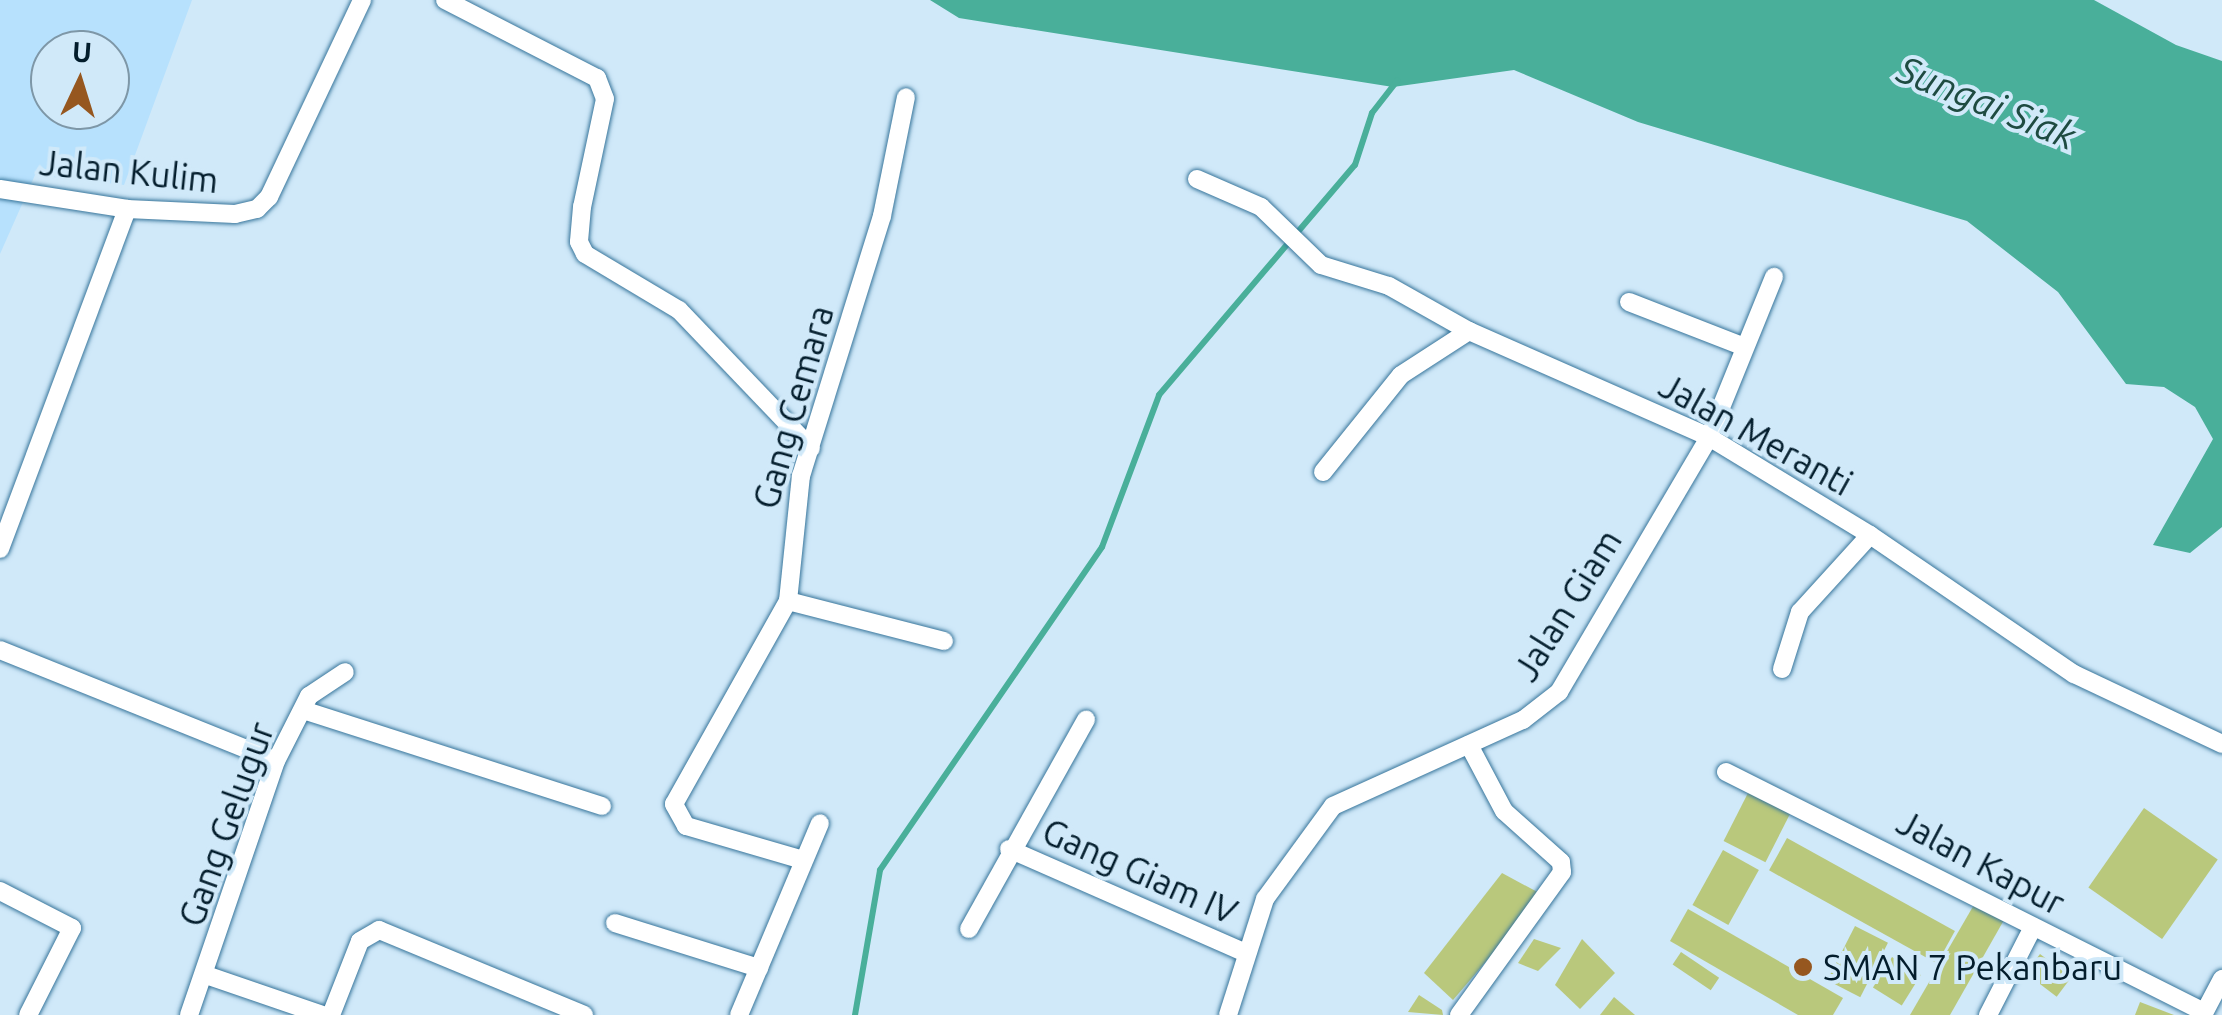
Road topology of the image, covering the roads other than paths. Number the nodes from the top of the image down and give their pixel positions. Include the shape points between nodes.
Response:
1 (362, 0) edge
2 (445, 0) edge
3 (906, 97) dead end
4 (1196, 179) dead end
5 (0, 189) edge
6 (127, 209) junction
7 (1774, 277) dead end
8 (1629, 302) dead end
9 (1469, 331) junction
10 (1742, 346) junction
11 (1709, 437) junction
12 (811, 448) junction
13 (1323, 472) dead end
14 (1870, 536) junction
15 (0, 548) edge
16 (788, 601) junction
17 (944, 641) dead end
18 (0, 650) edge
19 (1782, 669) dead end
20 (345, 672) dead end
21 (302, 710) junction
22 (1086, 720) dead end
23 (2222, 744) edge
24 (1468, 745) junction
25 (276, 761) junction
26 (1726, 772) dead end
27 (602, 806) dead end
28 (820, 823) dead end
29 (1009, 849) junction
30 (803, 860) junction
31 (0, 891) edge
32 (614, 923) dead end
33 (2033, 927) junction
34 (969, 929) dead end
35 (1246, 952) junction
36 (759, 968) junction
37 (206, 975) junction
38 (2222, 978) edge
39 (2203, 1014) edge
40 (28, 1015) edge
41 (189, 1015) edge
42 (322, 1015) edge
43 (331, 1015) edge
44 (584, 1015) edge
45 (739, 1015) edge
46 (1228, 1015) edge
47 (1459, 1015) edge
48 (1988, 1015) edge

1 - 6 street, Jalan Kulim via 269,197 257,209
2 - 12 street via 598,78 605,99 582,207 579,242 585,254 680,310
3 - 12 street, Gang Cemara via 882,216
4 - 9 street, Jalan Meranti via 1262,207 1321,264 1389,286
5 - 6 street, Jalan Kulim
6 - 15 street
7 - 10 street, Jalan Giam
8 - 10 street
9 - 11 street, Jalan Meranti
9 - 13 street via 1401,376
10 - 11 street, Jalan Giam
11 - 14 street, Jalan Meranti
11 - 24 street, Jalan Giam via 1559,692 1537,712
12 - 16 street, Gang Cemara via 795,503
14 - 19 street via 1800,612
14 - 23 street, Jalan Meranti via 2074,674
16 - 17 street
16 - 30 street, Gang Cemara via 674,804 686,826
18 - 25 street
20 - 21 street, Gang Gelugur via 316,688
21 - 25 street, Gang Gelugur
21 - 27 street
22 - 29 street, Gang Giam IV
24 - 35 street, Jalan Giam via 1333,806 1265,900
24 - 47 street via 1504,811 1562,862 1562,872
25 - 37 street, Gang Gelugur
26 - 33 street, Jalan Kapur via 1891,849
28 - 30 street
29 - 34 street, Gang Giam IV
29 - 35 street, Gang Giam IV
30 - 36 street
31 - 40 street via 72,928
32 - 36 street
33 - 39 street, Jalan Kapur
33 - 48 street
35 - 46 street, Jalan Giam
36 - 45 street
37 - 41 street, Gang Gelugur
37 - 42 street
38 - 39 street, Jalan Kapur
43 - 44 street via 360,942 379,930

